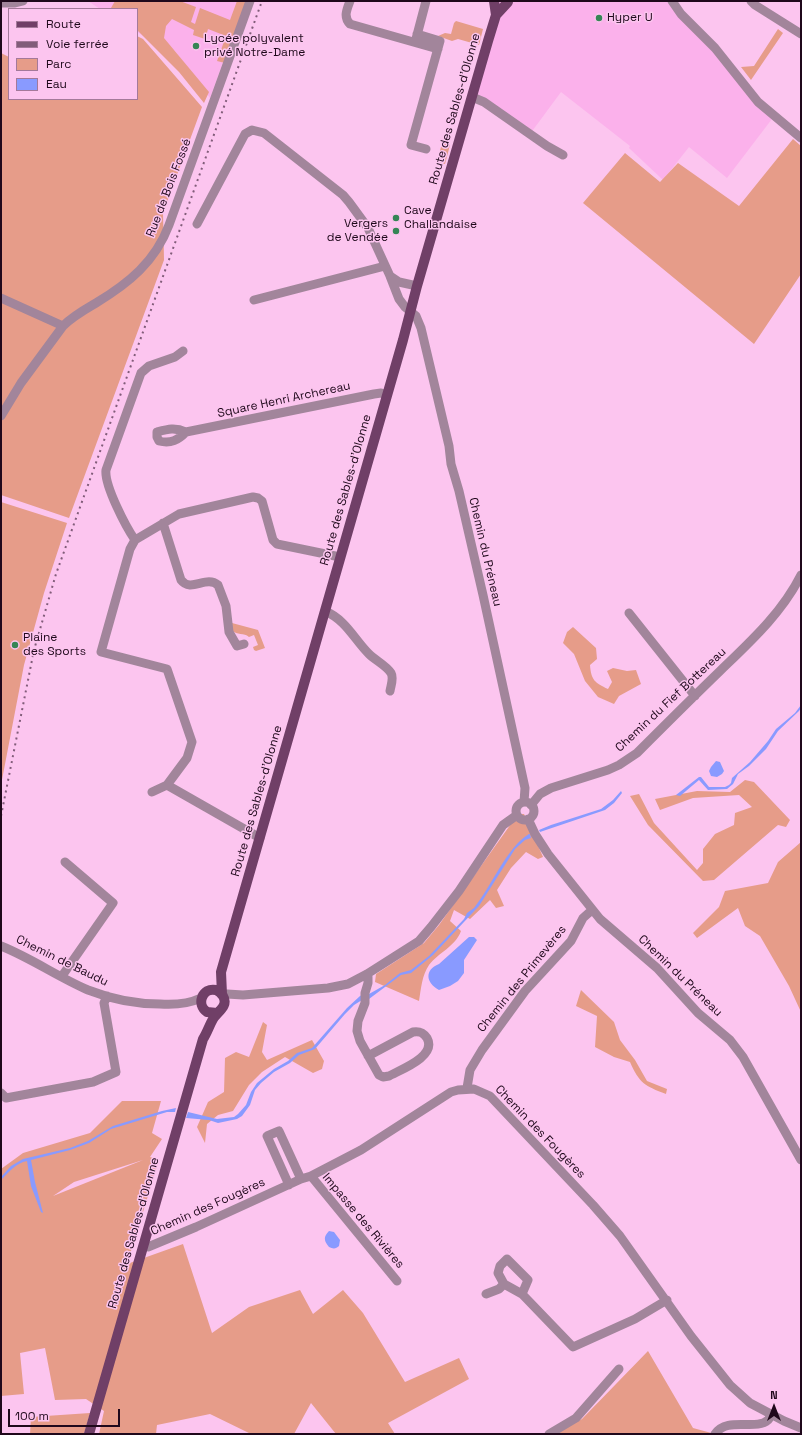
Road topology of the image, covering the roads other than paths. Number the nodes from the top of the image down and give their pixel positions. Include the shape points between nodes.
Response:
1 (23, 1) edge
2 (250, 1) edge
3 (350, 1) edge
4 (426, 1) edge
5 (495, 1) edge
6 (509, 1) edge
7 (672, 1) edge
8 (751, 1) edge
9 (1, 3) edge
10 (496, 15) junction
11 (801, 34) edge
12 (416, 38) junction
13 (472, 97) junction
14 (801, 138) edge
15 (426, 149) dead end
16 (563, 155) dead end
17 (197, 224) dead end
18 (385, 266) junction
19 (390, 276) junction
20 (417, 286) junction
21 (1, 298) edge
22 (254, 300) dead end
23 (410, 310) junction
24 (63, 326) junction
25 (183, 351) dead end
26 (387, 395) junction
27 (1, 416) edge
28 (186, 432) dead end
29 (163, 523) junction
30 (136, 540) junction
31 (340, 557) junction
32 (801, 575) edge
33 (325, 611) junction
34 (629, 613) dead end
35 (244, 644) dead end
36 (390, 691) dead end
37 (695, 696) junction
38 (167, 784) junction
39 (152, 792) dead end
40 (527, 804) junction
41 (517, 815) junction
42 (528, 819) junction
43 (260, 838) junction
44 (65, 862) dead end
45 (592, 910) junction
46 (1, 946) edge
47 (221, 972) junction
48 (367, 974) junction
49 (62, 976) junction
50 (210, 990) junction
51 (107, 996) junction
52 (201, 998) junction
53 (223, 998) junction
54 (184, 1004) junction
55 (204, 1010) junction
56 (217, 1013) junction
57 (203, 1039) junction
58 (368, 1056) junction
59 (467, 1088) junction
60 (1, 1093) edge
61 (801, 1160) edge
62 (311, 1176) junction
63 (301, 1179) junction
64 (289, 1184) junction
65 (144, 1246) junction
66 (397, 1281) dead end
67 (504, 1284) junction
68 (486, 1294) dead end
69 (522, 1294) junction
70 (667, 1300) junction
71 (619, 1369) dead end
72 (771, 1414) junction
73 (801, 1428) edge
74 (89, 1434) edge
75 (549, 1434) edge
76 (715, 1434) edge

1 - 9 street via 15,4
2 - 24 street, Rue de Bois Fossé via 158,250 130,279 97,303 78,313
3 - 12 street via 346,15 350,24
4 - 12 street
5 - 6 main road
5 - 10 main road, Route des Sables-d'Olonne
6 - 10 main road, Route des Sables-d'Olonne
7 - 14 street via 681,14 715,48 758,102
8 - 11 street
10 - 13 main road, Route des Sables-d'Olonne
12 - 15 street via 440,41 411,145
13 - 16 street via 484,102
13 - 20 main road, Route des Sables-d'Olonne
17 - 18 street, Chemin du Préneau via 245,134 257,130 343,195 368,228
18 - 19 street, Chemin du Préneau
18 - 22 street
19 - 20 street via 398,282
19 - 23 street, Chemin du Préneau via 399,299
20 - 23 main road, Route des Sables-d'Olonne
21 - 24 street
23 - 26 main road, Route des Sables-d'Olonne
23 - 40 street, Chemin du Préneau via 421,328 449,446 451,464 482,588
24 - 27 street, Rue de Bois Fossé via 20,383
25 - 30 street via 175,357 149,366 141,373 106,470 105,476 109,486 127,527
26 - 28 street, Square Henri Archereau via 374,394
26 - 31 main road, Route des Sables-d'Olonne
29 - 30 street
29 - 31 street via 184,512 253,497 262,501 273,540 277,544
29 - 35 street via 183,583 189,586 210,582 218,585 226,606 229,632 237,646
30 - 38 street via 130,549 101,652 167,669 192,742 187,758
31 - 33 main road, Route des Sables-d'Olonne
32 - 37 street, Chemin du Fief Bottereau via 778,611 757,635
33 - 36 street via 346,625 369,654 391,673 393,681
33 - 43 main road, Route des Sables-d'Olonne
34 - 37 street
37 - 40 street, Chemin du Fief Bottereau via 637,753 619,765 594,776 551,788
38 - 39 street
38 - 43 street
40 - 41 street via 518,807
40 - 42 street via 534,812
41 - 42 street via 521,819
41 - 48 street via 503,825 459,891 419,941
42 - 45 street, Chemin du Préneau via 548,854
43 - 47 main road, Route des Sables-d'Olonne
44 - 49 street via 113,903
45 - 59 street, Chemin des Primevères via 570,941 525,991 482,1050 470,1070
45 - 61 street, Chemin du Préneau via 657,968 698,1013 730,1040 743,1057
46 - 49 street, Chemin de Baudu
47 - 50 main road, Route des Sables-d'Olonne
47 - 53 main road, Route des Sables-d'Olonne
48 - 53 street via 348,984 333,988
48 - 58 street via 365,1003 357,1031
49 - 51 street, Chemin de Baudu via 88,990
50 - 52 main road, Route des Sables-d'Olonne
50 - 53 main road via 216,990
51 - 54 street, Chemin de Baudu via 143,1004
51 - 60 street via 104,1003 116,1072 93,1082 6,1098
52 - 54 street, Chemin de Baudu
52 - 55 main road, Route des Sables-d'Olonne
53 - 56 main road, Route des Sables-d'Olonne via 222,1010
54 - 55 street, Chemin de Baudu
55 - 56 main road via 210,1014
55 - 57 main road, Route des Sables-d'Olonne
56 - 57 main road, Route des Sables-d'Olonne
57 - 65 main road, Route des Sables-d'Olonne
58 - 58 street via 379,1075 389,1076 420,1059 428,1050 429,1043 420,1031 413,1032
59 - 62 street, Chemin des Fougères via 442,1097 361,1150
59 - 70 street, Chemin des Fougères via 490,1096 561,1170 620,1236
62 - 63 street, Chemin des Fougères
62 - 66 street, Impasse des Rivières
63 - 64 street, Chemin des Fougères
63 - 64 street via 279,1131 267,1136
64 - 65 street, Chemin des Fougères via 196,1227 148,1247
65 - 74 main road, Route des Sables-d'Olonne
67 - 68 street
67 - 69 street
67 - 69 street via 498,1273 500,1266 507,1259 528,1280
69 - 70 street via 573,1347 636,1319
70 - 72 street, Chemin des Fougères via 691,1336 730,1385 750,1403
71 - 75 street via 576,1418
72 - 73 street, Chemin des Fougères
72 - 76 street via 768,1420 762,1423 730,1425

